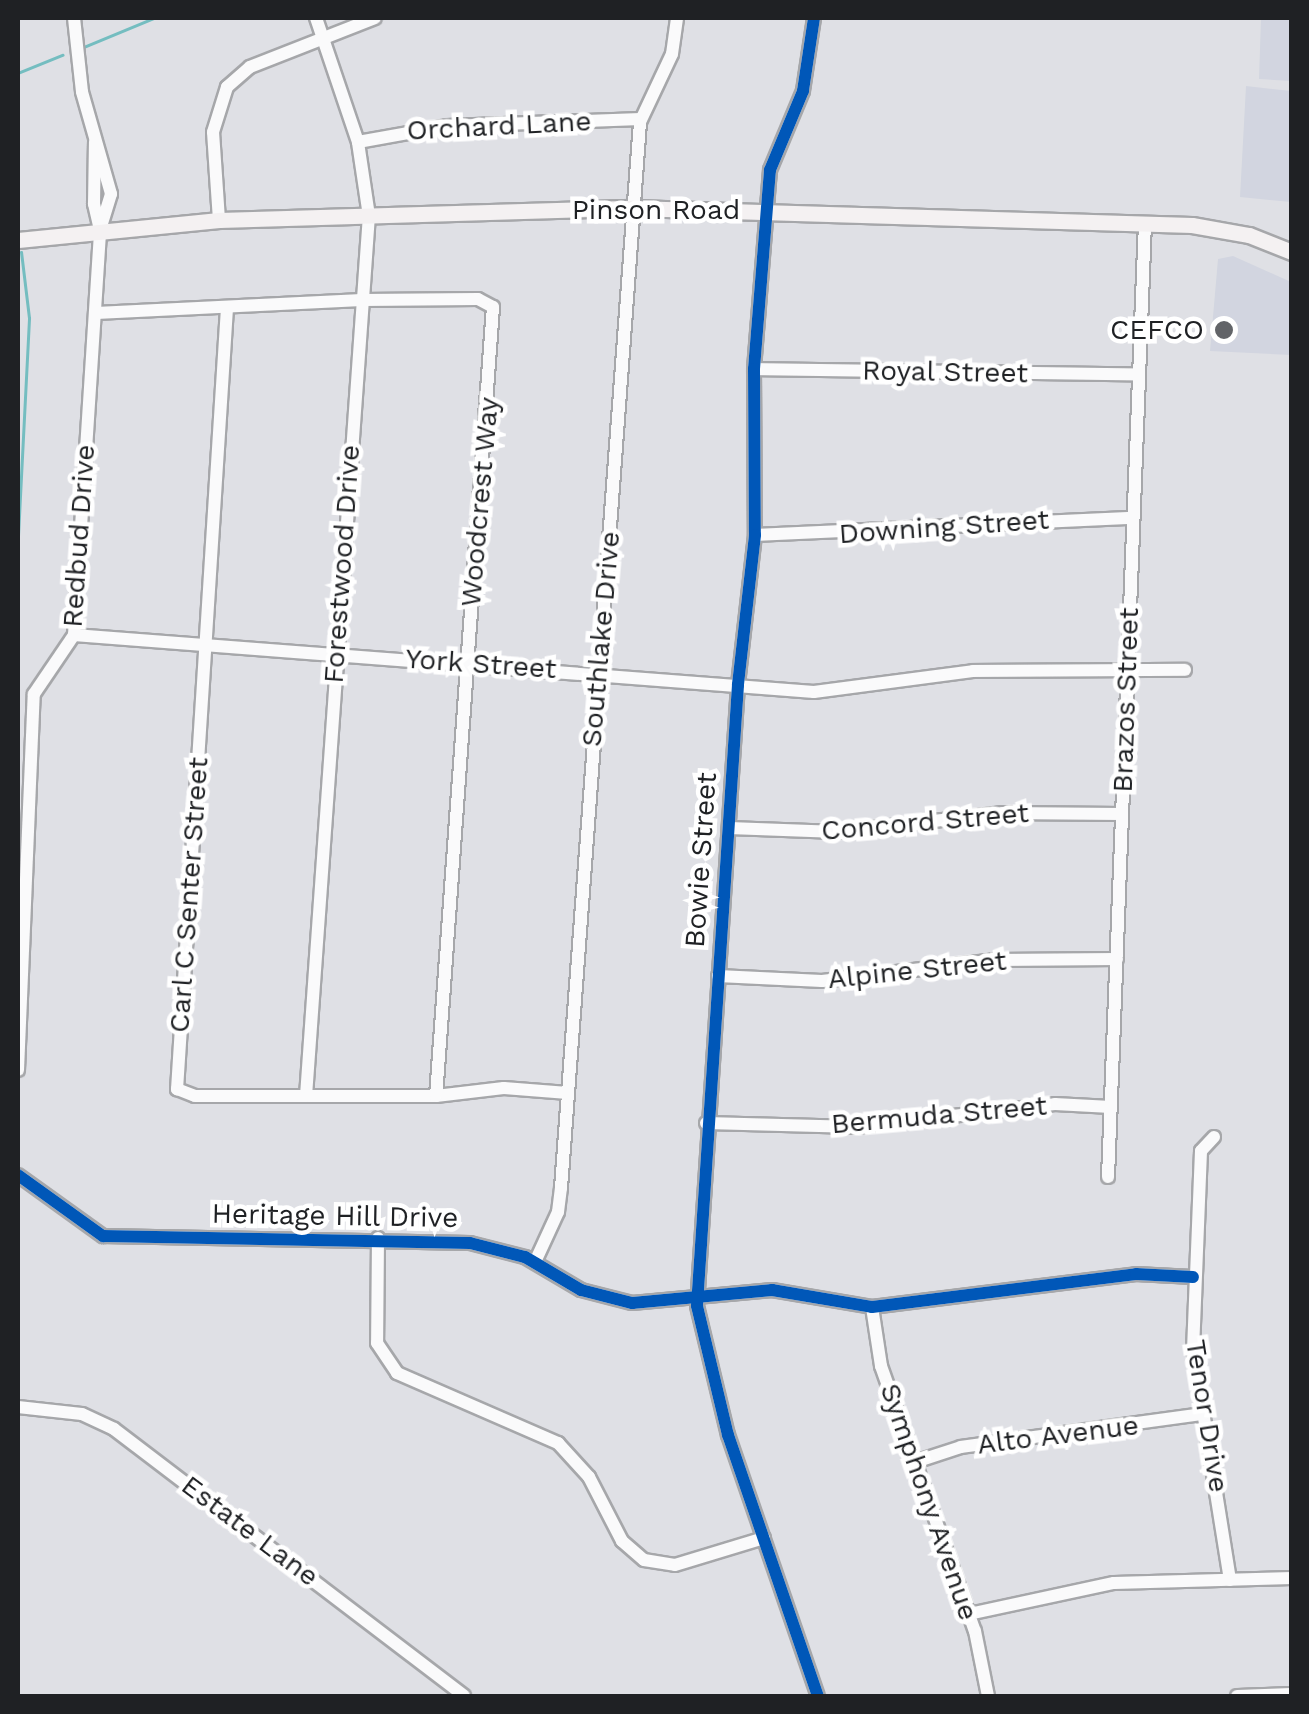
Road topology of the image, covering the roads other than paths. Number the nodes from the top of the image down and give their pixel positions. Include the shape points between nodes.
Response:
1 (74, 18) edge
2 (316, 18) edge
3 (375, 18) edge
4 (677, 18) edge
5 (814, 18) edge
6 (323, 37) junction
7 (641, 119) junction
8 (358, 142) junction
9 (633, 208) junction
10 (768, 211) junction
11 (369, 216) junction
12 (219, 220) junction
13 (1144, 223) junction
14 (100, 230) junction
15 (18, 240) edge
16 (1292, 252) edge
17 (362, 300) junction
18 (227, 308) junction
19 (96, 313) junction
20 (754, 369) junction
21 (1135, 374) junction
22 (1133, 518) junction
23 (754, 535) junction
24 (74, 635) junction
25 (206, 644) junction
26 (336, 654) junction
27 (467, 662) junction
28 (1128, 668) junction
29 (1185, 670) dead end
30 (599, 674) junction
31 (738, 685) junction
32 (23, 770) edge
33 (1122, 814) junction
34 (729, 828) junction
35 (1116, 959) junction
36 (718, 976) junction
37 (18, 1070) edge
38 (568, 1093) junction
39 (306, 1096) junction
40 (436, 1096) junction
41 (1111, 1106) junction
42 (706, 1122) junction
43 (1214, 1137) dead end
44 (18, 1176) edge
45 (1108, 1176) dead end
46 (378, 1238) junction
47 (535, 1262) junction
48 (1194, 1278) junction
49 (697, 1300) junction
50 (872, 1307) junction
51 (18, 1407) edge
52 (1203, 1414) junction
53 (915, 1462) junction
54 (764, 1538) junction
55 (1292, 1578) edge
56 (1230, 1580) junction
57 (969, 1614) junction
58 (1292, 1694) edge
59 (464, 1696) edge
60 (818, 1696) edge
61 (988, 1696) edge
62 (1237, 1696) edge

1 - 14 street, Redbud Drive via 76,59 96,142
2 - 6 street, Forestwood Drive
3 - 6 street
4 - 7 street, Southlake Drive via 672,54
5 - 10 street, Bowie Street via 803,91 770,170
6 - 8 street, Forestwood Drive
6 - 12 street via 250,67 219,100 213,132
7 - 8 street, Orchard Lane via 446,126
7 - 9 street, Southlake Drive
8 - 11 street, Forestwood Drive
9 - 10 main road, Pinson Road
9 - 11 main road, Pinson Road
9 - 30 street, Southlake Drive
10 - 13 main road, Pinson Road
10 - 20 street, Bowie Street
11 - 12 main road, Pinson Road
11 - 17 street, Forestwood Drive
12 - 14 main road, Pinson Road
13 - 16 main road, Pinson Road via 1222,229
13 - 21 street, Brazos Street
14 - 15 main road, Pinson Road
14 - 19 street, Redbud Drive
17 - 18 street, Woodcrest Way
17 - 26 street, Forestwood Drive
17 - 27 street, Woodcrest Way via 478,299 493,307
18 - 19 street, Woodcrest Way
18 - 25 street, Carl C Senter Street
19 - 24 street, Redbud Drive
20 - 21 street, Royal Street
20 - 23 street, Bowie Street
21 - 22 street, Brazos Street
22 - 23 street, Downing Street
22 - 28 street, Brazos Street
23 - 31 street, Bowie Street
24 - 25 street, York Street
24 - 32 street, Redbud Drive via 34,694
25 - 26 street, York Street
25 - 39 street, Carl C Senter Street via 192,919 174,1082 195,1096
26 - 27 street, York Street
26 - 39 street, Forestwood Drive
27 - 30 street, York Street
27 - 40 street, Woodcrest Way
28 - 29 street, York Street
28 - 31 street, York Street via 973,671 836,691
28 - 33 street, Brazos Street
30 - 31 street, York Street
30 - 38 street, Southlake Drive
31 - 34 street, Bowie Street
32 - 37 street, Redbud Drive
33 - 34 street, Concord Street via 1003,814 838,832
33 - 35 street, Brazos Street
34 - 36 street, Bowie Street
35 - 36 street, Alpine Street via 996,960 822,980
35 - 41 street, Brazos Street
36 - 42 street, Bowie Street
38 - 40 street, Carl C Senter Street via 504,1088
38 - 47 street, Southlake Drive via 558,1212
39 - 40 street, Carl C Senter Street
41 - 42 street, Bermuda Street via 1055,1104 857,1126
41 - 45 street, Brazos Street
42 - 49 street, Bowie Street
43 - 48 street, Tenor Drive via 1201,1151
44 - 46 street, Heritage Hill Drive via 103,1236
46 - 47 street, Heritage Hill Drive via 470,1243
46 - 54 street via 378,1343 397,1374 558,1442 589,1477 622,1541 644,1560 675,1565
47 - 49 street, Heritage Hill Drive via 605,1298
48 - 50 street, Heritage Hill Drive via 1136,1274
48 - 52 street, Tenor Drive via 1193,1349
49 - 50 street, Heritage Hill Drive via 772,1290
49 - 54 street, Bowie Street via 716,1397
50 - 53 street, Symphony Avenue via 878,1354
51 - 59 street, Estate Lane via 82,1414 114,1429
52 - 53 street, Alto Avenue via 961,1447
52 - 56 street, Tenor Drive
53 - 57 street, Symphony Avenue
54 - 60 street, Bowie Street
55 - 56 street
56 - 57 street via 1094,1586
57 - 61 street, Symphony Avenue
58 - 62 street

